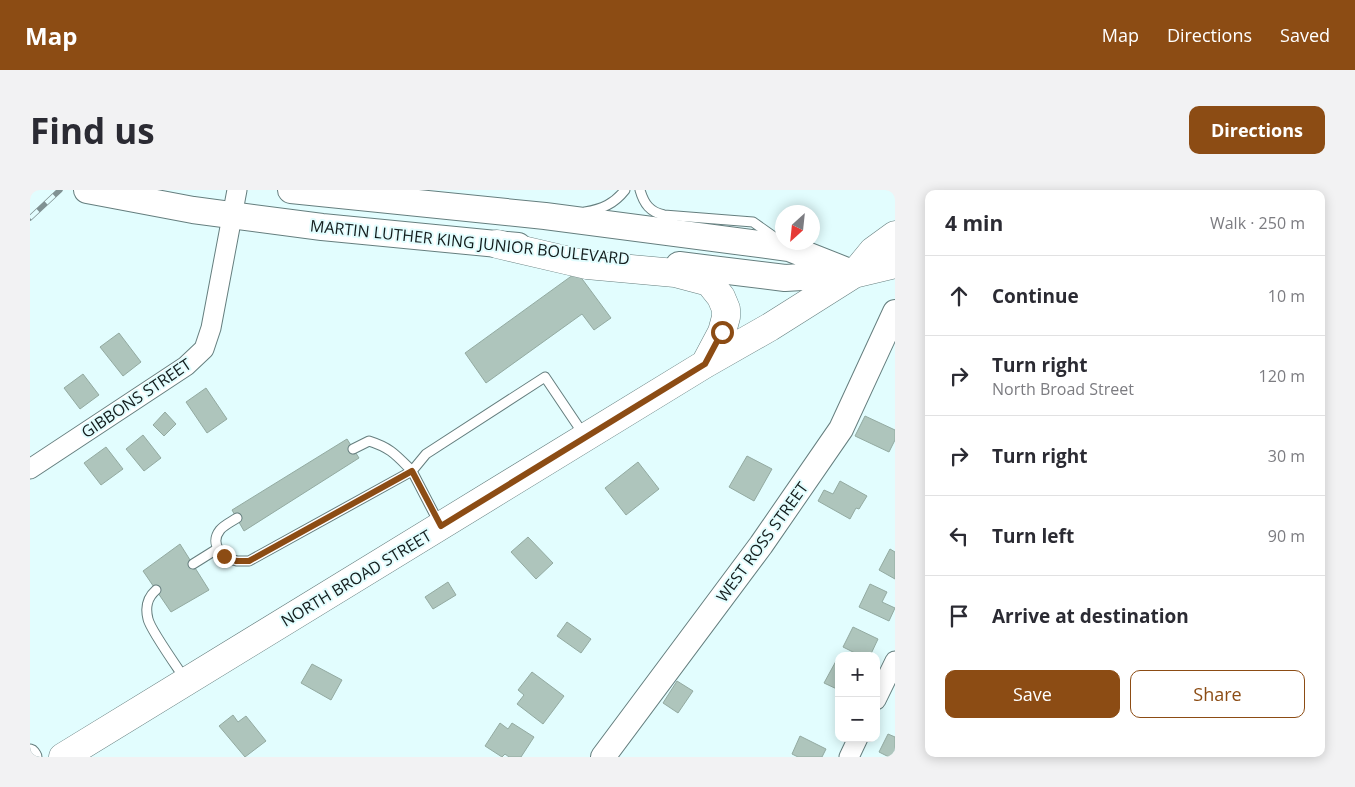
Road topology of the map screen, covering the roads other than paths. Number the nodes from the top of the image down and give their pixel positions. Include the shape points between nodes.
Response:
1 (87, 190) edge
2 (291, 190) edge
3 (625, 190) edge
4 (640, 190) edge
5 (235, 202) edge
6 (545, 216) junction
7 (895, 235) edge
8 (775, 238) edge
9 (496, 244) junction
10 (775, 246) edge
11 (794, 250) edge
12 (895, 264) edge
13 (854, 274) junction
14 (895, 282) edge
15 (895, 312) edge
16 (705, 364) junction
17 (585, 438) junction
18 (353, 449) dead end
19 (30, 469) edge
20 (412, 471) junction
21 (237, 518) dead end
22 (441, 526) junction
23 (217, 549) junction
24 (193, 564) dead end
25 (156, 590) dead end
26 (895, 661) edge
27 (186, 681) junction
28 (877, 697) edge
29 (856, 742) edge
30 (30, 754) edge
31 (32, 757) edge
32 (63, 757) edge
33 (603, 757) edge
34 (850, 757) edge

1 - 5 main road, MARTIN LUTHER KING JUNIOR BOULEVARD via 193,210
2 - 6 main road, MARTIN LUTHER KING JUNIOR BOULEVARD
3 - 6 lane via 604,208
4 - 8 lane via 655,213 753,222
5 - 9 main road, MARTIN LUTHER KING JUNIOR BOULEVARD via 322,227
5 - 19 street, GIBBONS STREET via 211,328 204,349 186,366
6 - 10 main road, MARTIN LUTHER KING JUNIOR BOULEVARD
7 - 13 main road via 873,251
9 - 13 main road, MARTIN LUTHER KING JUNIOR BOULEVARD via 785,278
9 - 16 main road via 587,265 676,273 709,282 726,309 726,317
11 - 13 main road, MARTIN LUTHER KING JUNIOR BOULEVARD
12 - 13 main road, MARTIN LUTHER KING JUNIOR BOULEVARD
13 - 14 main road
13 - 16 main road, NORTH BROAD STREET
15 - 33 street, WEST ROSS STREET via 841,429 761,545
16 - 17 main road, NORTH BROAD STREET
17 - 20 lane via 545,377 426,454
17 - 22 main road, NORTH BROAD STREET
18 - 20 lane via 369,441 381,445 392,450
20 - 22 lane
20 - 23 lane via 249,561 236,561
21 - 23 lane via 221,528 215,542
22 - 27 main road, NORTH BROAD STREET
23 - 24 lane
25 - 27 lane via 149,596 148,620
26 - 28 street
27 - 32 main road, NORTH BROAD STREET
29 - 34 street
30 - 31 street

